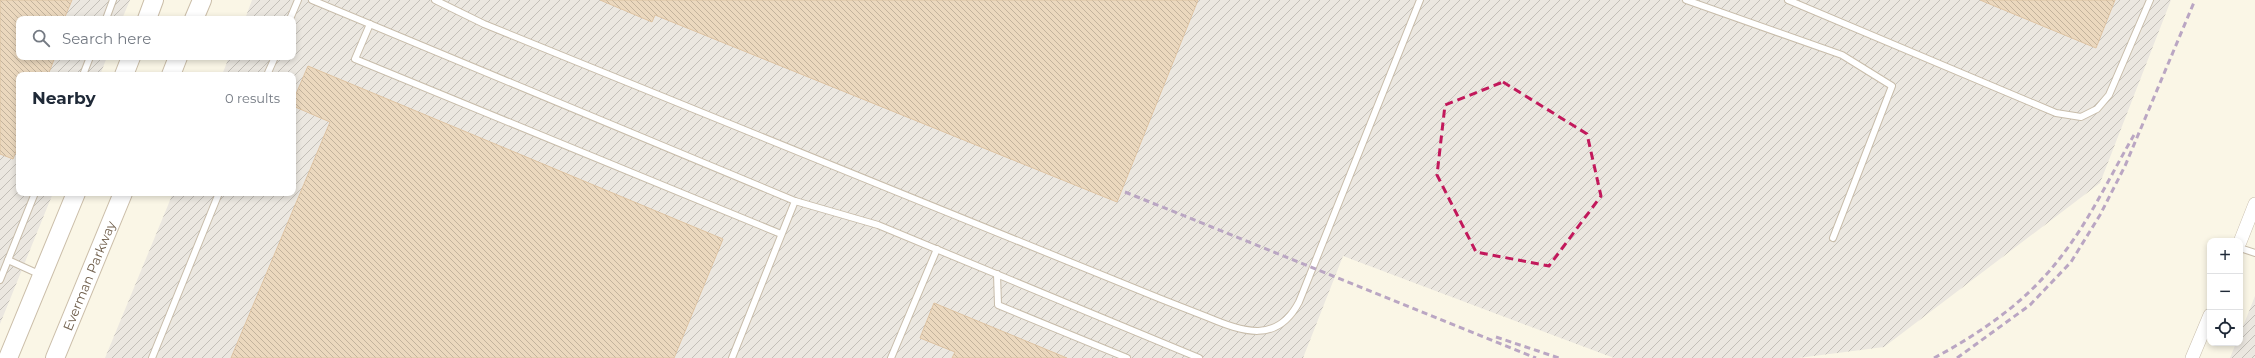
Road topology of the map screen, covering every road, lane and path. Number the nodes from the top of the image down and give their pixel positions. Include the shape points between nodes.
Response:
1 (113, 0) edge
2 (154, 0) edge
3 (202, 0) edge
4 (298, 0) edge
5 (312, 0) edge
6 (435, 0) edge
7 (1420, 0) edge
8 (1686, 0) edge
9 (1788, 0) edge
10 (2150, 0) edge
11 (107, 16) edge
12 (148, 16) edge
13 (195, 16) edge
14 (291, 16) edge
15 (370, 24) junction
16 (89, 60) edge
17 (177, 60) edge
18 (274, 60) edge
19 (84, 72) edge
20 (172, 72) edge
21 (268, 72) edge
22 (34, 196) edge
23 (75, 196) edge
24 (122, 196) edge
25 (218, 196) edge
26 (795, 201) junction
27 (2255, 204) edge
28 (782, 234) junction
29 (1833, 238) dead end
30 (2242, 238) edge
31 (2243, 249) edge
32 (937, 250) junction
33 (2255, 253) edge
34 (8, 260) junction
35 (997, 274) junction
36 (42, 275) junction
37 (0, 279) edge
38 (2207, 322) edge
39 (8, 358) edge
40 (55, 358) edge
41 (152, 358) edge
42 (732, 358) edge
43 (891, 358) edge
44 (1127, 358) edge
45 (1199, 358) edge
46 (2192, 358) edge

1 - 11 lane
2 - 12 main road
3 - 13 main road
4 - 14 lane
5 - 15 lane
6 - 7 lane via 492,27 1196,313 1238,330 1255,332 1269,330 1282,323 1293,313 1299,302
8 - 29 lane via 1842,55 1892,86
9 - 10 lane via 2056,113 2081,117 2097,109 2110,95
15 - 26 lane
15 - 28 lane via 355,59
16 - 19 lane
17 - 20 main road
18 - 21 lane
22 - 34 lane
23 - 36 main road
24 - 40 main road, Everman Parkway
25 - 41 lane
26 - 28 lane
26 - 32 lane via 878,225
27 - 30 street
28 - 42 lane
31 - 33 lane
32 - 35 lane
32 - 43 lane
34 - 36 lane
34 - 37 lane
35 - 44 lane via 998,305
35 - 45 lane
36 - 39 main road
38 - 46 street

